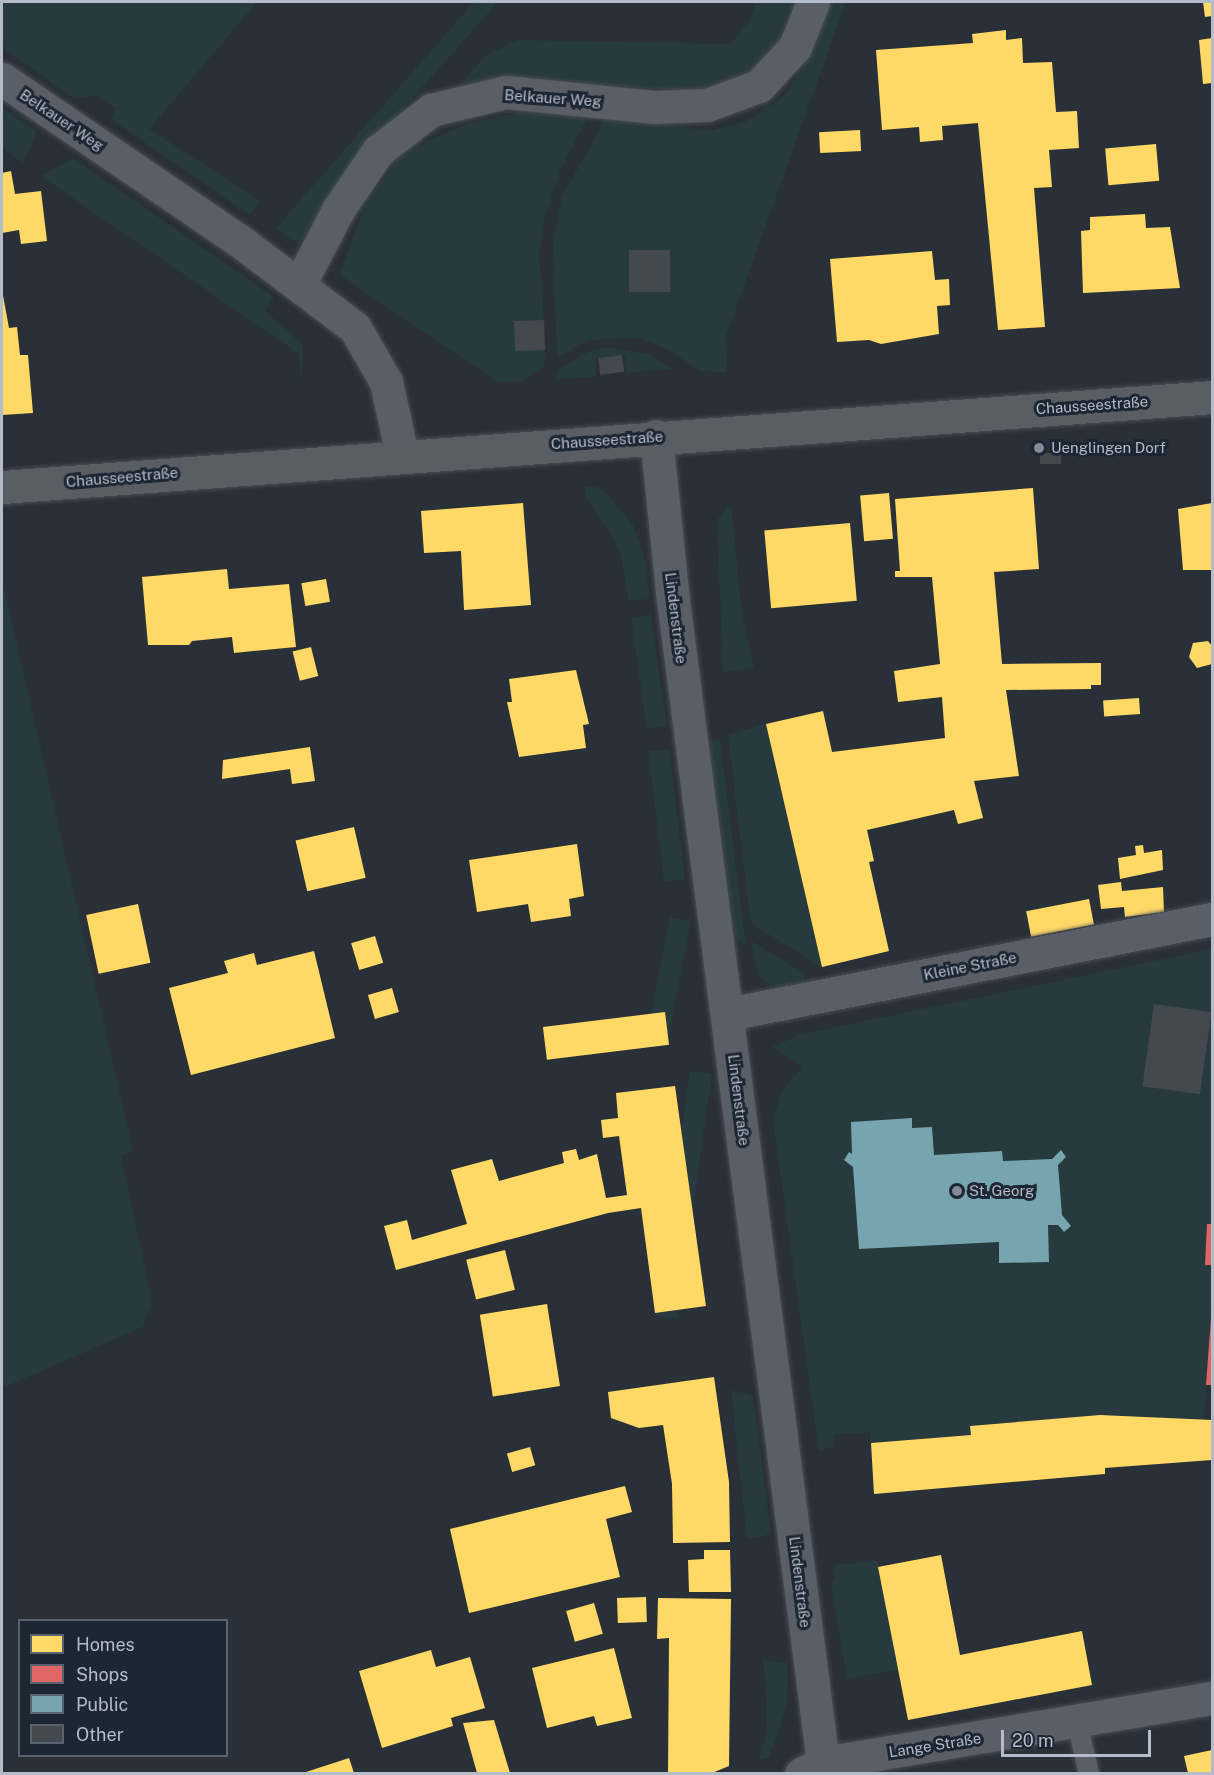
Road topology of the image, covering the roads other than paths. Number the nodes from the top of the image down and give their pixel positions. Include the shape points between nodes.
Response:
1 (813, 2) edge
2 (2, 79) edge
3 (299, 285) junction
4 (1212, 397) edge
5 (656, 436) junction
6 (402, 455) junction
7 (2, 487) edge
8 (1212, 919) edge
9 (728, 1014) junction
10 (1212, 1698) edge
11 (1077, 1722) junction
12 (812, 1768) edge
13 (1089, 1773) edge

1 - 3 street, Belkauer Weg via 795,46 759,86 707,105 653,107 506,92 431,110 378,151 338,210
2 - 3 street, Belkauer Weg
3 - 6 street, Belkauer Weg via 355,328 386,382
4 - 5 main road, Chausseestraße
5 - 6 main road, Chausseestraße
5 - 9 street, Lindenstraße via 672,592
6 - 7 main road, Chausseestraße
8 - 9 street, Kleine Straße
9 - 12 street, Lindenstraße
10 - 11 street, Lange Straße
11 - 12 street, Lange Straße
11 - 13 lane

